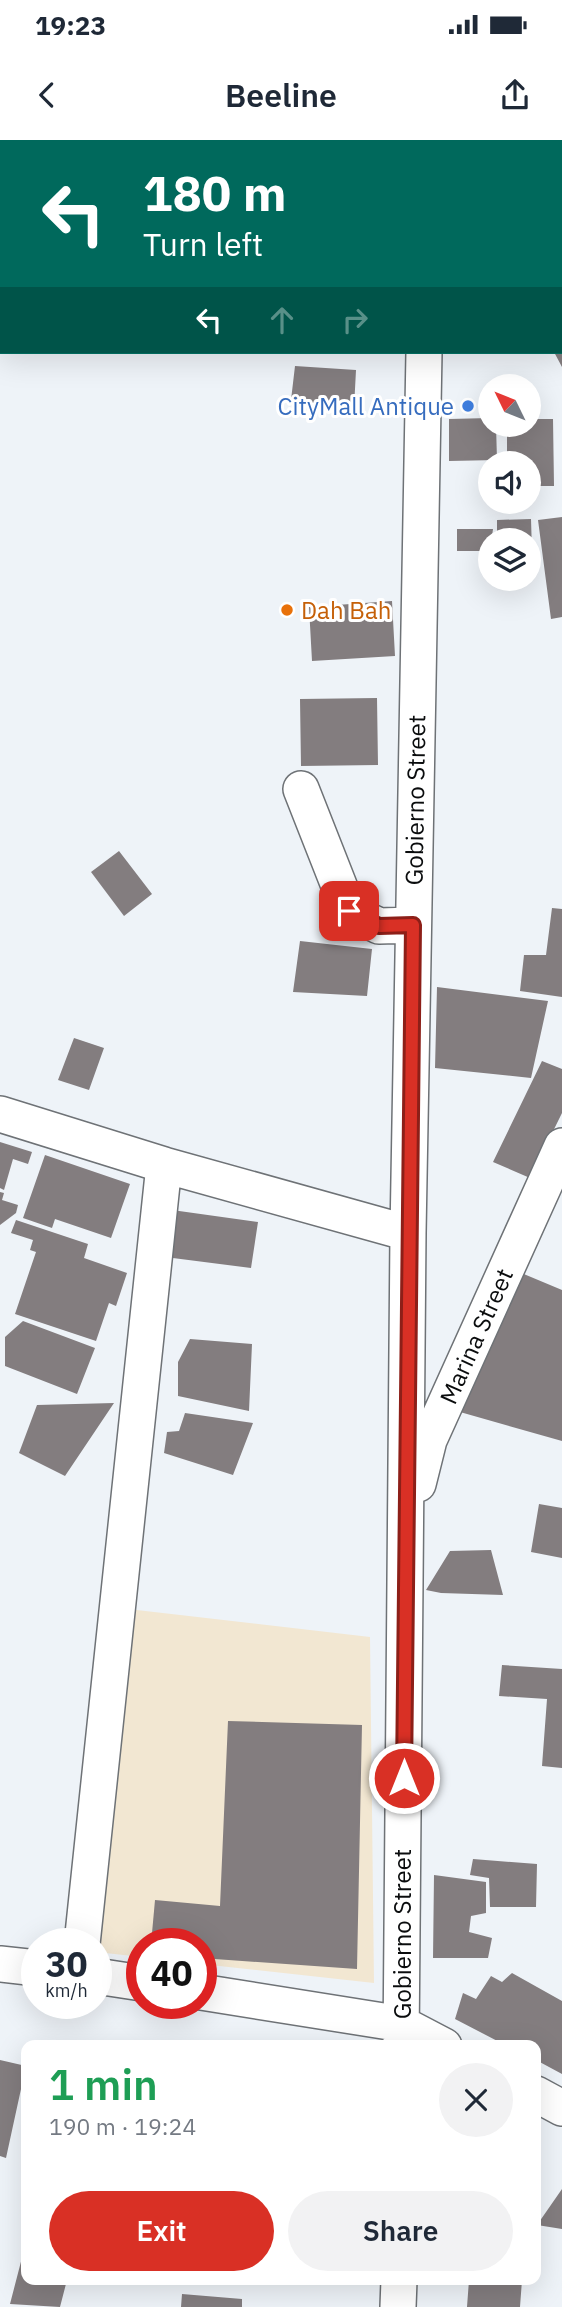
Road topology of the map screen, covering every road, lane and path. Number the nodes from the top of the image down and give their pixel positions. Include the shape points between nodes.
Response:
1 (424, 354) edge
2 (301, 789) dead end
3 (413, 925) junction
4 (0, 1114) edge
5 (562, 1146) edge
6 (164, 1165) junction
7 (408, 1233) junction
8 (406, 1532) junction
9 (84, 1928) edge
10 (0, 1964) edge
11 (21, 1966) edge
12 (217, 1995) edge
13 (401, 2035) edge
14 (421, 2040) edge
15 (541, 2097) edge
16 (562, 2108) edge
17 (399, 2285) edge
18 (398, 2307) edge

1 - 3 street, Gobierno Street
2 - 3 street via 349,911 379,926
3 - 7 street, Gobierno Street
4 - 6 street
5 - 8 street, Marina Street via 429,1440
6 - 7 street
6 - 9 street
7 - 8 street, Gobierno Street
8 - 13 street, Gobierno Street
10 - 11 street
12 - 13 street
13 - 14 street
15 - 16 street
17 - 18 street

